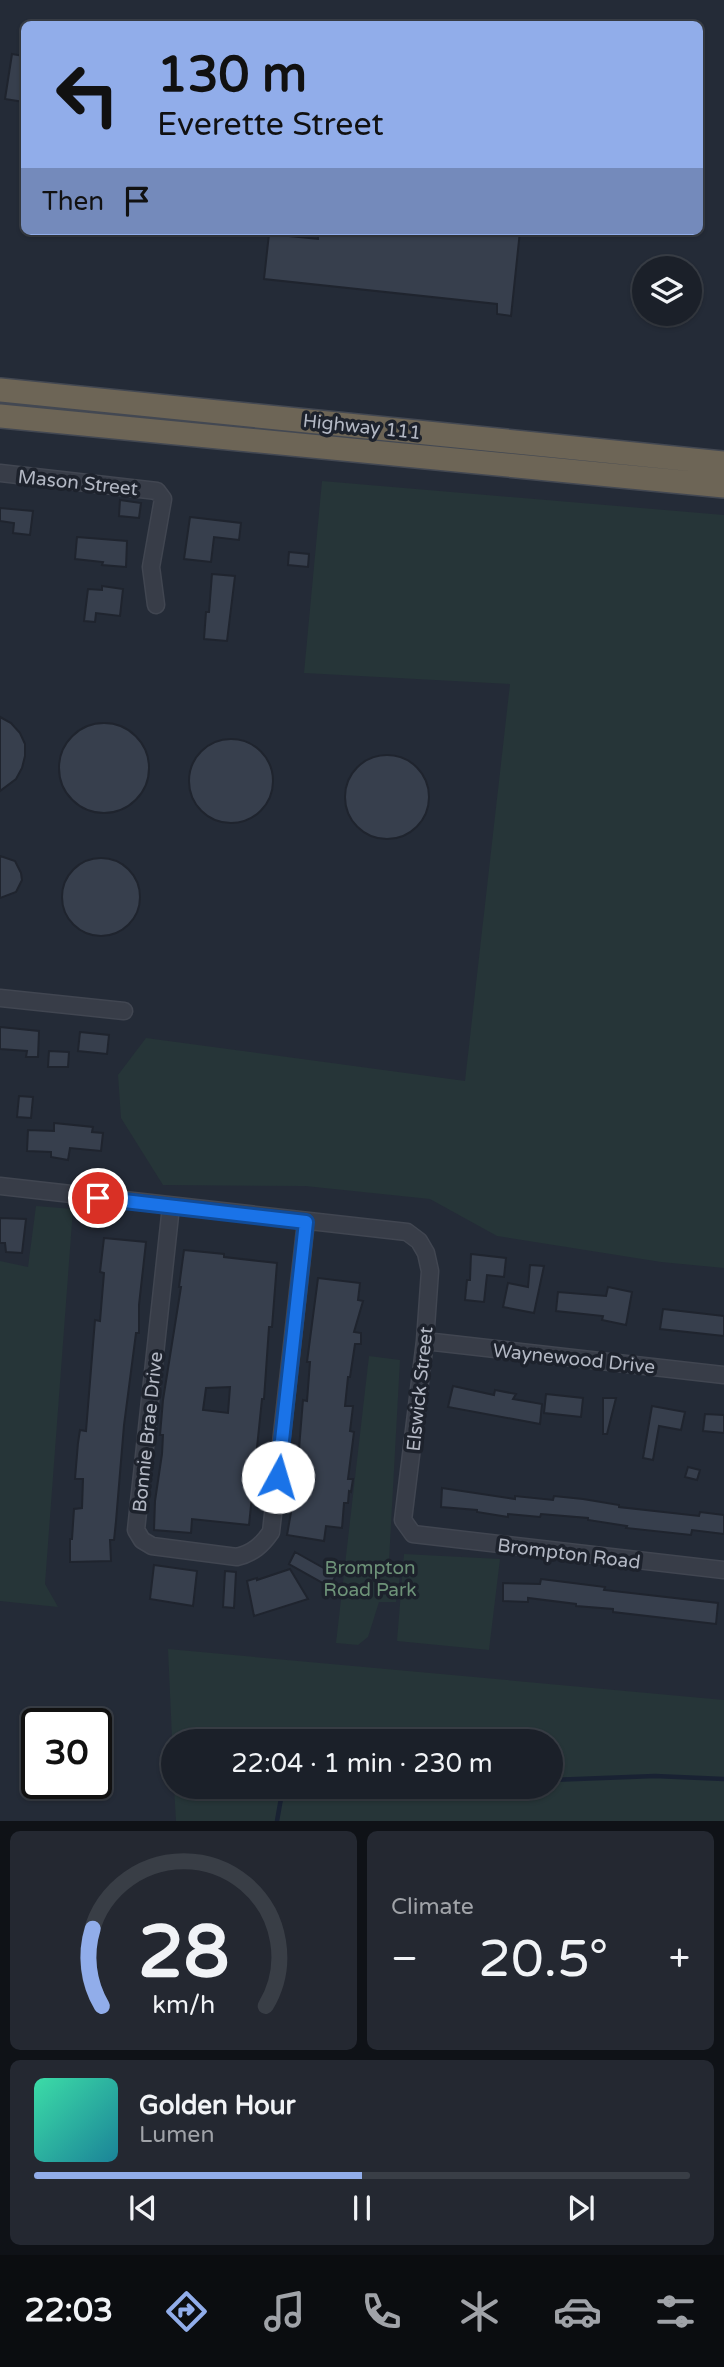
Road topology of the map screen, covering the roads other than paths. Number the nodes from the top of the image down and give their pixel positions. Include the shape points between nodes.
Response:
1 (0, 390) edge
2 (0, 416) edge
3 (554, 446) junction
4 (724, 451) edge
5 (386, 453) junction
6 (724, 463) edge
7 (0, 473) edge
8 (724, 486) edge
9 (724, 498) edge
10 (156, 606) dead end
11 (0, 998) edge
12 (124, 1011) dead end
13 (0, 1186) edge
14 (172, 1206) junction
15 (306, 1222) junction
16 (425, 1341) junction
17 (724, 1375) edge
18 (413, 1534) joint
19 (724, 1570) edge

1 - 3 highway, Highway 111
2 - 5 highway, Highway 111
3 - 4 highway via 586,441 639,449
3 - 6 highway, Highway 111
5 - 8 highway, Highway 111
5 - 9 highway via 449,465
7 - 10 street, Mason Street via 156,491 163,499 151,567
11 - 12 street
13 - 14 street
14 - 15 street
14 - 15 street, Bonnie Brae Drive via 136,1531 152,1546 237,1557 261,1546 271,1532
15 - 16 street, Elswick Street via 401,1231 420,1242 430,1271
16 - 17 street, Waynewood Drive
16 - 18 street, Elswick Street via 403,1520
18 - 19 street, Brompton Road

